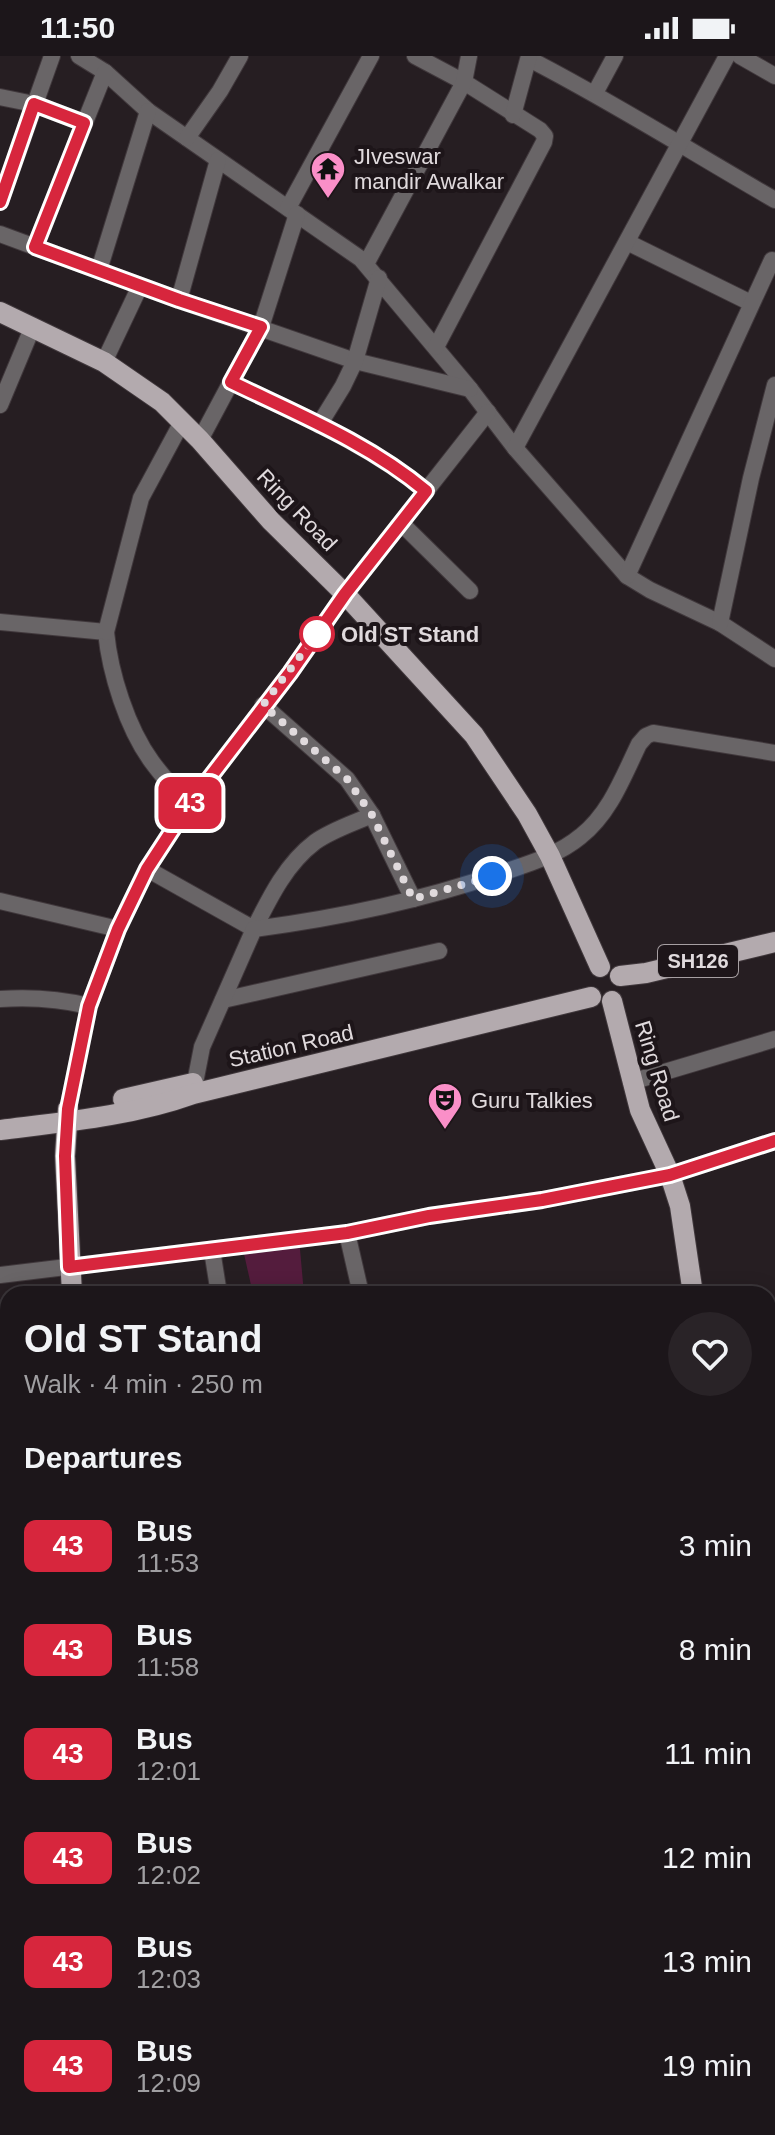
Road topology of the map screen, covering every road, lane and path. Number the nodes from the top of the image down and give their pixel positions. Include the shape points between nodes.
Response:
1 (52, 56) edge
2 (79, 56) edge
3 (240, 56) edge
4 (371, 56) edge
5 (415, 56) edge
6 (469, 56) edge
7 (615, 56) edge
8 (727, 56) edge
9 (740, 56) edge
10 (529, 57) edge
11 (105, 72) junction
12 (775, 76) edge
13 (464, 82) junction
14 (595, 93) junction
15 (0, 97) edge
16 (34, 104) junction
17 (148, 111) junction
18 (513, 115) junction
19 (84, 123) junction
20 (187, 138) junction
21 (680, 146) junction
22 (218, 160) junction
23 (775, 200) edge
24 (0, 202) edge
25 (292, 211) junction
26 (0, 234) edge
27 (627, 242) junction
28 (35, 247) junction
29 (772, 260) dead end
30 (366, 264) junction
31 (99, 270) junction
32 (379, 278) junction
33 (140, 286) junction
34 (179, 300) junction
35 (751, 303) junction
36 (0, 312) edge
37 (33, 326) junction
38 (261, 327) junction
39 (436, 347) junction
40 (355, 361) junction
41 (104, 362) junction
42 (231, 382) junction
43 (775, 385) edge
44 (470, 389) junction
45 (0, 405) edge
46 (488, 412) junction
47 (182, 422) junction
48 (319, 425) junction
49 (200, 440) junction
50 (515, 448) junction
51 (426, 491) junction
52 (401, 523) junction
53 (627, 576) junction
54 (470, 591) dead end
55 (345, 594) junction
56 (0, 622) edge
57 (720, 623) junction
58 (106, 632) junction
59 (775, 659) edge
60 (263, 705) junction
61 (775, 753) edge
62 (188, 806) junction
63 (372, 815) junction
64 (550, 856) junction
65 (147, 869) junction
66 (413, 899) junction
67 (0, 901) edge
68 (118, 929) junction
69 (254, 929) junction
70 (775, 942) edge
71 (439, 951) dead end
72 (775, 954) edge
73 (613, 984) junction
74 (589, 990) junction
75 (0, 999) edge
76 (223, 1000) junction
77 (89, 1006) junction
78 (775, 1039) edge
79 (631, 1082) junction
80 (194, 1088) junction
81 (67, 1115) junction
82 (0, 1117) edge
83 (0, 1130) edge
84 (775, 1141) edge
85 (670, 1175) junction
86 (347, 1233) junction
87 (212, 1250) junction
88 (69, 1267) junction
89 (0, 1275) edge
90 (71, 1286) edge
91 (218, 1286) edge
92 (359, 1286) edge
93 (692, 1286) edge

1 - 16 street
2 - 11 street
3 - 20 street
4 - 25 street
5 - 13 street
6 - 13 street
7 - 14 street
8 - 21 street
9 - 12 street
10 - 14 street
10 - 18 street
11 - 17 street
11 - 19 street
13 - 18 street
13 - 30 street
14 - 21 street
15 - 16 street
16 - 19 street
16 - 24 street
17 - 20 street
17 - 31 street
18 - 39 street via 540,130 544,142
19 - 28 street
20 - 22 street
21 - 23 street
21 - 27 street
22 - 25 street
22 - 34 street
25 - 30 street
25 - 38 street
26 - 28 street
27 - 35 street
27 - 50 street
28 - 31 street
29 - 35 street
30 - 32 street
31 - 33 street
32 - 39 street
32 - 40 street
33 - 34 street
33 - 41 street
34 - 38 street
35 - 53 street
36 - 37 main road, Ring Road
37 - 41 main road, Ring Road
37 - 45 street
38 - 40 street
38 - 42 street
39 - 44 street
40 - 44 street
40 - 48 street
41 - 47 main road, Ring Road via 142,386
42 - 48 street
42 - 49 street
43 - 57 street
44 - 46 street
46 - 50 street
46 - 51 street
47 - 49 main road, Ring Road
47 - 58 street via 141,498
48 - 51 street via 401,470
49 - 55 main road, Ring Road
50 - 53 street
51 - 52 street
52 - 54 street
52 - 55 street
53 - 57 street
55 - 60 street
55 - 64 main road, Ring Road via 474,735
56 - 58 street
57 - 59 street
58 - 62 street via 125,709 150,759
60 - 62 street
60 - 63 street via 347,779
61 - 64 street via 661,733 646,736 605,812 579,838
62 - 65 street
63 - 66 street
63 - 69 street via 317,841 300,856 282,877
64 - 66 street
64 - 73 main road, Ring Road
65 - 68 street
65 - 69 street
66 - 69 street via 330,919
67 - 68 street
68 - 77 street
69 - 76 street
70 - 73 main road, SH126
71 - 76 street
72 - 73 main road, SH126
73 - 74 main road, SH126 via 604,1003
73 - 74 main road via 593,971
73 - 79 main road, Ring Road
74 - 80 main road, Station Road
75 - 77 street
76 - 80 street via 202,1047
77 - 81 street
78 - 79 street
79 - 85 main road, Ring Road
80 - 81 main road, Station Road
81 - 82 main road, Station Road
81 - 83 main road, Station Road
81 - 88 main road
84 - 85 street
85 - 86 street
85 - 93 main road, Ring Road
86 - 87 street
86 - 92 street
87 - 88 street
87 - 91 street
88 - 89 street
88 - 90 main road

